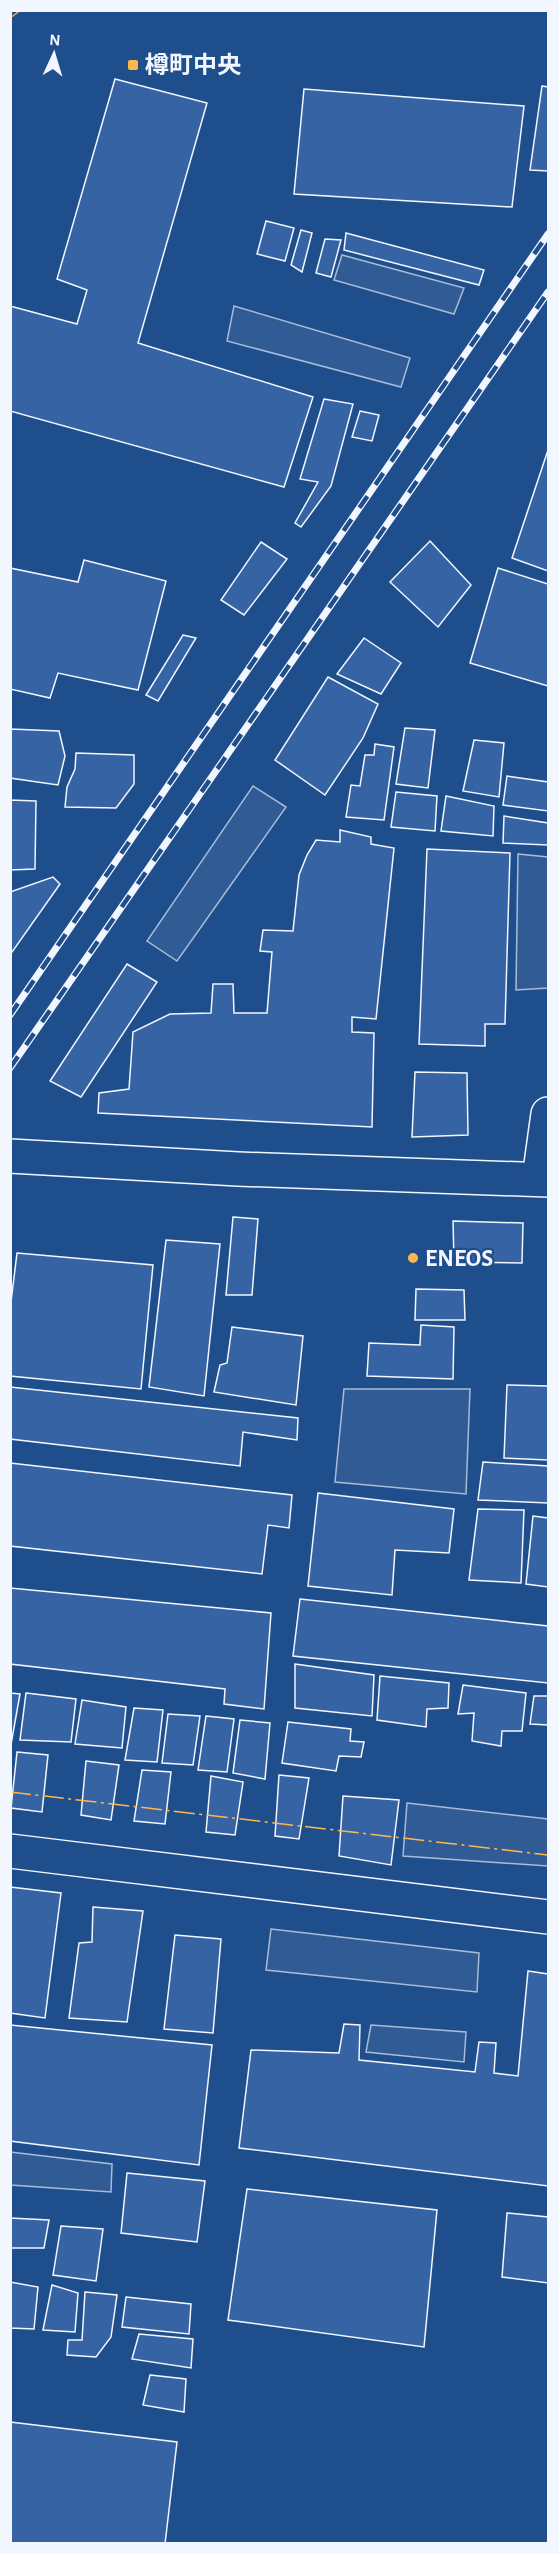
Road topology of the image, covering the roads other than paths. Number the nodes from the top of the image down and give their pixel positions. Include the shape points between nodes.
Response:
1 (549, 1114) edge
2 (10, 1156) edge
3 (544, 1180) edge
4 (10, 1851) edge
5 (549, 1917) edge

1 - 3 street
2 - 3 street
4 - 5 street

